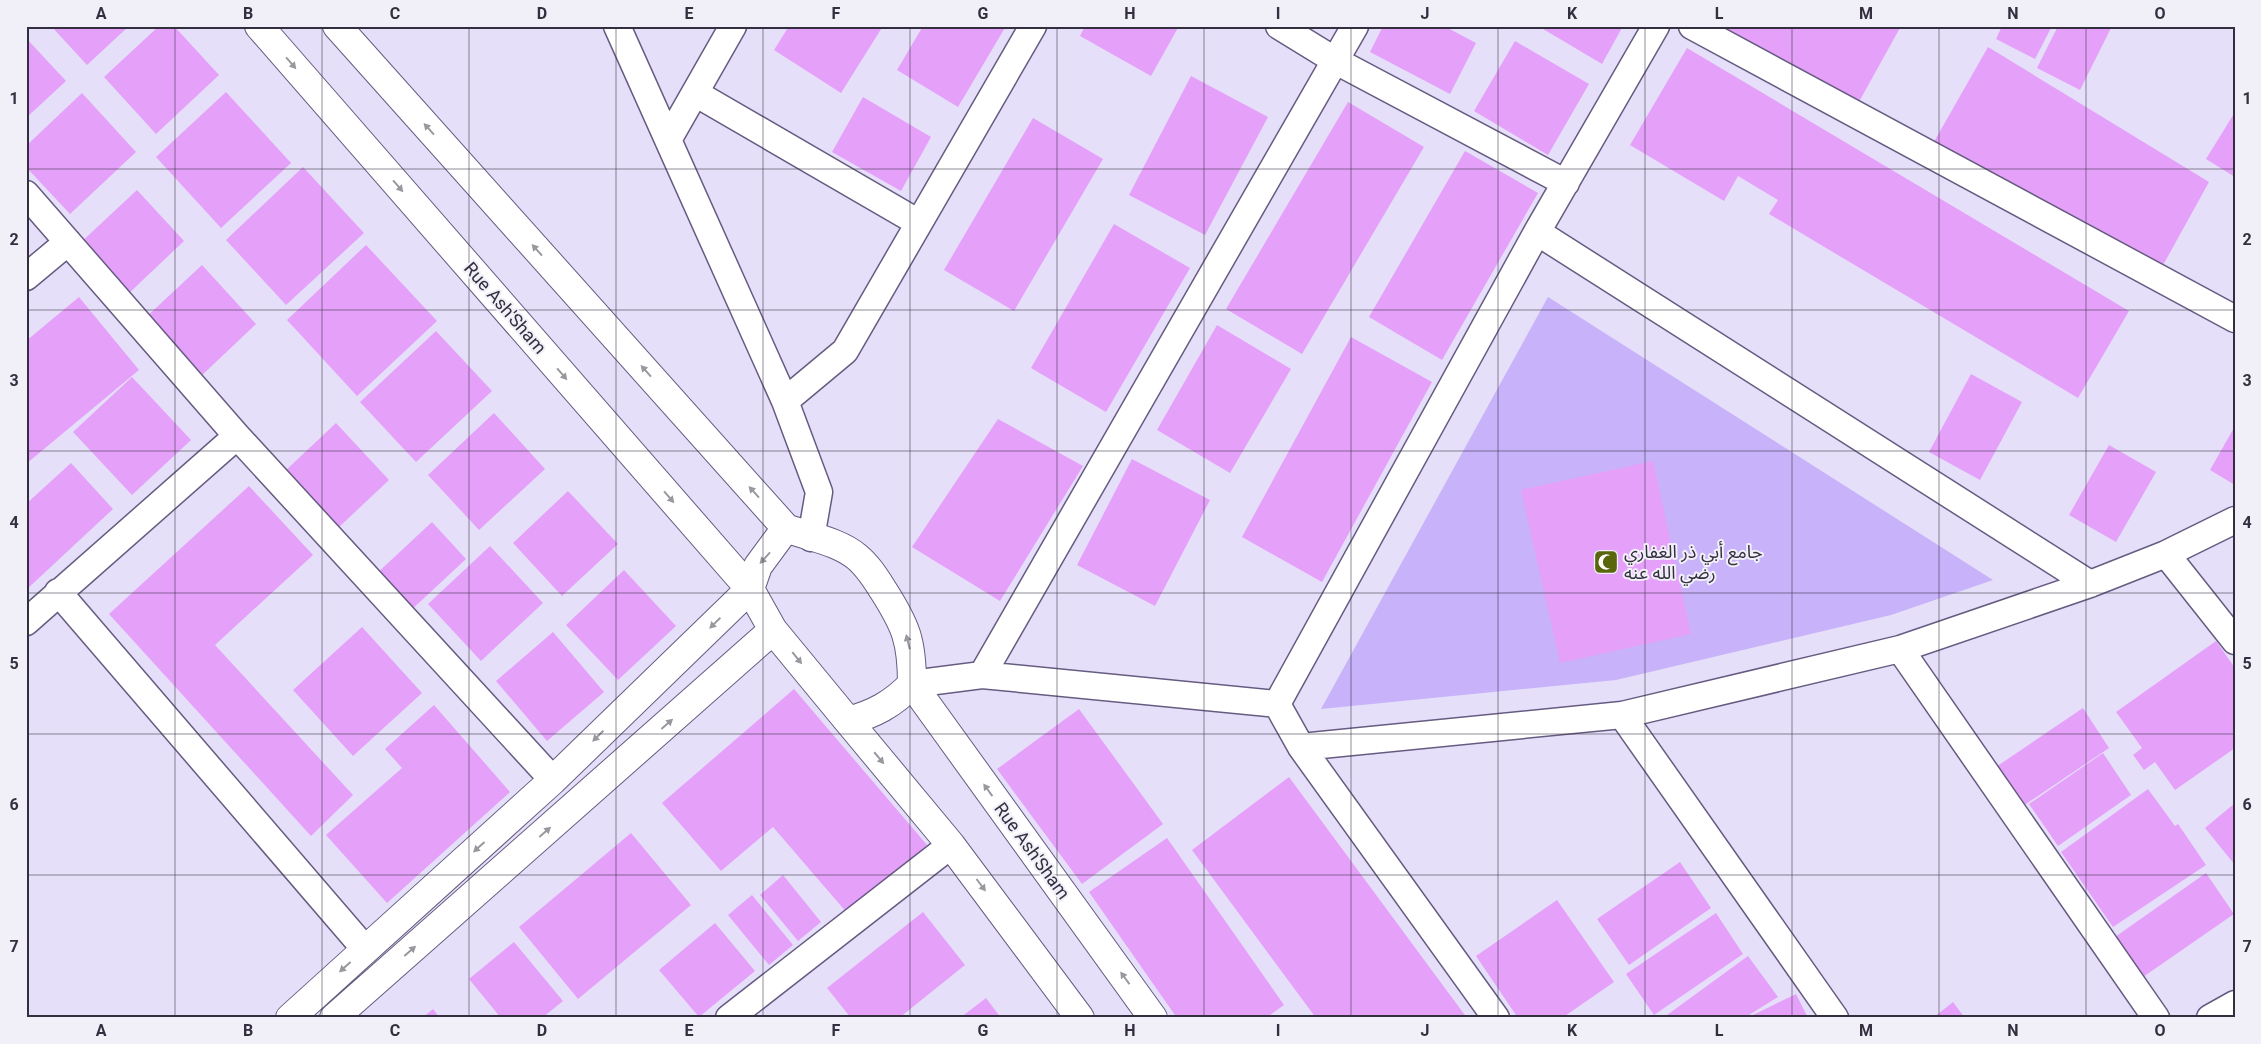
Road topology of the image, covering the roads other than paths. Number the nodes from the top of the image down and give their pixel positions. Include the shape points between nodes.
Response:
1 (260, 26) edge
2 (337, 26) edge
3 (617, 26) edge
4 (733, 26) edge
5 (1033, 26) edge
6 (1279, 26) edge
7 (1355, 26) edge
8 (1656, 26) edge
9 (1692, 26) edge
10 (1336, 61) junction
11 (695, 93) junction
12 (668, 140) junction
13 (1566, 183) junction
14 (26, 194) edge
15 (919, 223) junction
16 (1537, 232) junction
17 (68, 242) junction
18 (26, 277) edge
19 (2235, 319) edge
20 (785, 401) junction
21 (237, 436) junction
22 (2235, 520) edge
23 (799, 533) junction
24 (2166, 554) junction
25 (2090, 584) junction
26 (750, 590) junction
27 (58, 592) junction
28 (26, 622) edge
29 (773, 630) junction
30 (2235, 641) edge
31 (1900, 650) junction
32 (982, 675) junction
33 (912, 684) junction
34 (1277, 704) junction
35 (1622, 715) junction
36 (848, 721) junction
37 (1301, 747) junction
38 (553, 780) junction
39 (951, 845) junction
40 (365, 949) junction
41 (2235, 1004) edge
42 (290, 1018) edge
43 (334, 1018) edge
44 (729, 1018) edge
45 (1080, 1018) edge
46 (1153, 1018) edge
47 (1496, 1018) edge
48 (1836, 1018) edge
49 (2156, 1018) edge
50 (2210, 1018) edge

1 -> 26 main road, Rue Ash'Sham
23 -> 2 main road
3 - 12 street
4 - 11 street
5 - 15 street
6 - 10 street
7 - 10 street
8 - 13 street
9 - 19 street
10 - 13 street
10 - 32 street
11 - 12 street
11 - 15 street
12 - 20 street
13 - 16 street
14 - 17 street
15 - 20 street via 845,351
16 - 25 street
16 - 34 street
17 - 18 street
17 - 21 street
20 - 23 street via 819,492
21 - 27 street
21 - 38 street
22 - 24 street
23 -> 26 main road via 758,566
33 -> 23 main road via 912,656 903,621 873,574 850,553
24 - 25 street
24 - 30 street
25 - 31 street
26 - 29 main road, Rue Ash'Sham
26 -> 38 main road
27 - 28 street
27 - 40 street
29 -> 36 main road, Rue Ash'Sham
43 -> 29 main road
31 - 35 street
31 - 49 street
32 - 33 street
32 - 34 street
33 - 36 main road via 883,708
46 -> 33 main road, Rue Ash'Sham
34 - 37 street
35 - 37 street
35 - 48 street
36 -> 39 main road
37 - 47 street
38 -> 40 main road
39 - 44 street
39 -> 45 main road
40 -> 42 main road
41 - 50 street

